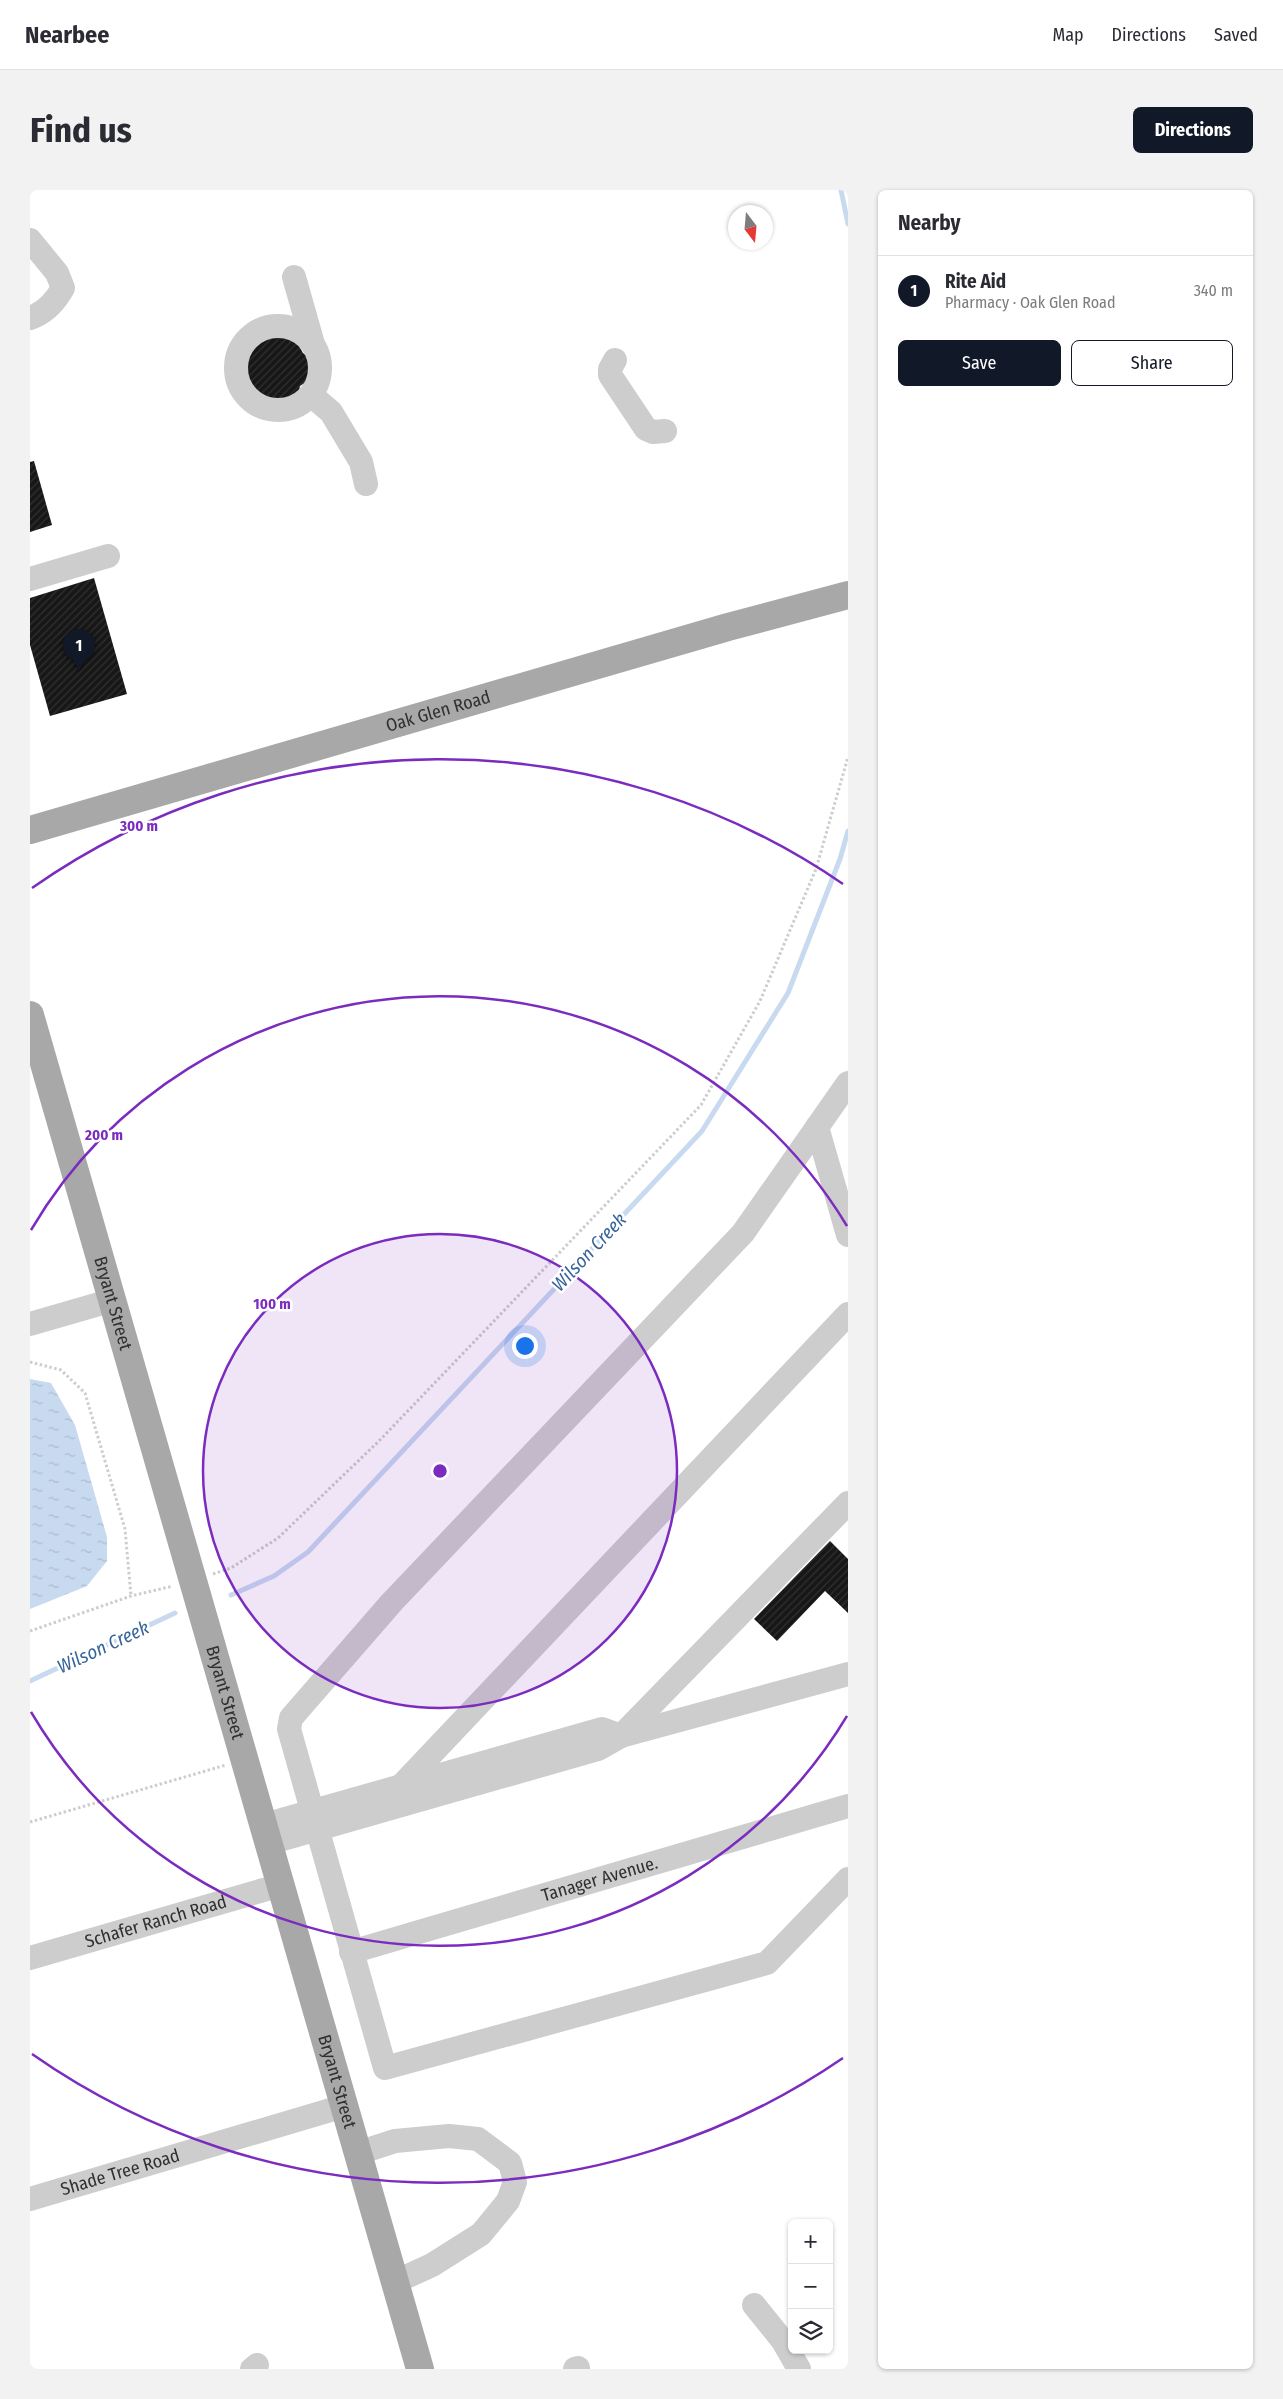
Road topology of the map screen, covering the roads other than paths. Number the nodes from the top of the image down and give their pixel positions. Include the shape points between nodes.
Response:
1 (30, 240) edge
2 (294, 277) dead end
3 (30, 318) edge
4 (313, 344) junction
5 (615, 360) dead end
6 (311, 395) junction
7 (665, 432) dead end
8 (366, 484) dead end
9 (108, 556) dead end
10 (30, 579) edge
11 (848, 595) edge
12 (30, 830) edge
13 (30, 1015) edge
14 (848, 1083) edge
15 (817, 1127) junction
16 (840, 1175) edge
17 (848, 1235) edge
18 (113, 1300) junction
19 (848, 1314) edge
20 (30, 1324) edge
21 (848, 1503) edge
22 (848, 1674) edge
23 (621, 1736) junction
24 (403, 1794) junction
25 (848, 1806) edge
26 (315, 1820) junction
27 (267, 1834) junction
28 (848, 1879) edge
29 (281, 1885) junction
30 (351, 1952) junction
31 (30, 1958) edge
32 (344, 2106) junction
33 (358, 2153) junction
34 (30, 2199) edge
35 (395, 2282) junction
36 (754, 2305) dead end
37 (420, 2369) edge
38 (799, 2369) edge

1 - 3 street via 57,273 63,288 46,309
2 - 4 street
4 - 6 street via 320,370 318,383
4 - 6 street via 302,333 289,327 274,326 248,338 236,364 242,391 262,408 289,409
5 - 7 street via 610,375 646,429
6 - 8 street via 331,412 361,462
9 - 10 street
11 - 12 main road, Oak Glen Road
13 - 18 main road, Bryant Street
14 - 15 street
15 - 16 street
15 - 26 street via 743,1233 392,1602 291,1718 289,1729
16 - 17 street
18 - 20 street
18 - 27 main road, Bryant Street
19 - 24 street
21 - 23 street
22 - 23 street
23 - 24 street via 598,1749
24 - 26 street
25 - 30 street, Tanager Avenue.
26 - 27 street
26 - 30 street
27 - 29 main road, Bryant Street
28 - 30 street via 767,1963 384,2068
29 - 31 street, Schafer Ranch Road
29 - 32 main road, Bryant Street
32 - 33 main road, Bryant Street
32 - 34 street, Shade Tree Road
33 - 35 main road, Bryant Street
33 - 35 street via 394,2141 449,2136 478,2139 510,2163 515,2182 508,2201 481,2234 432,2265
35 - 37 main road, Bryant Street
36 - 38 street via 783,2341

